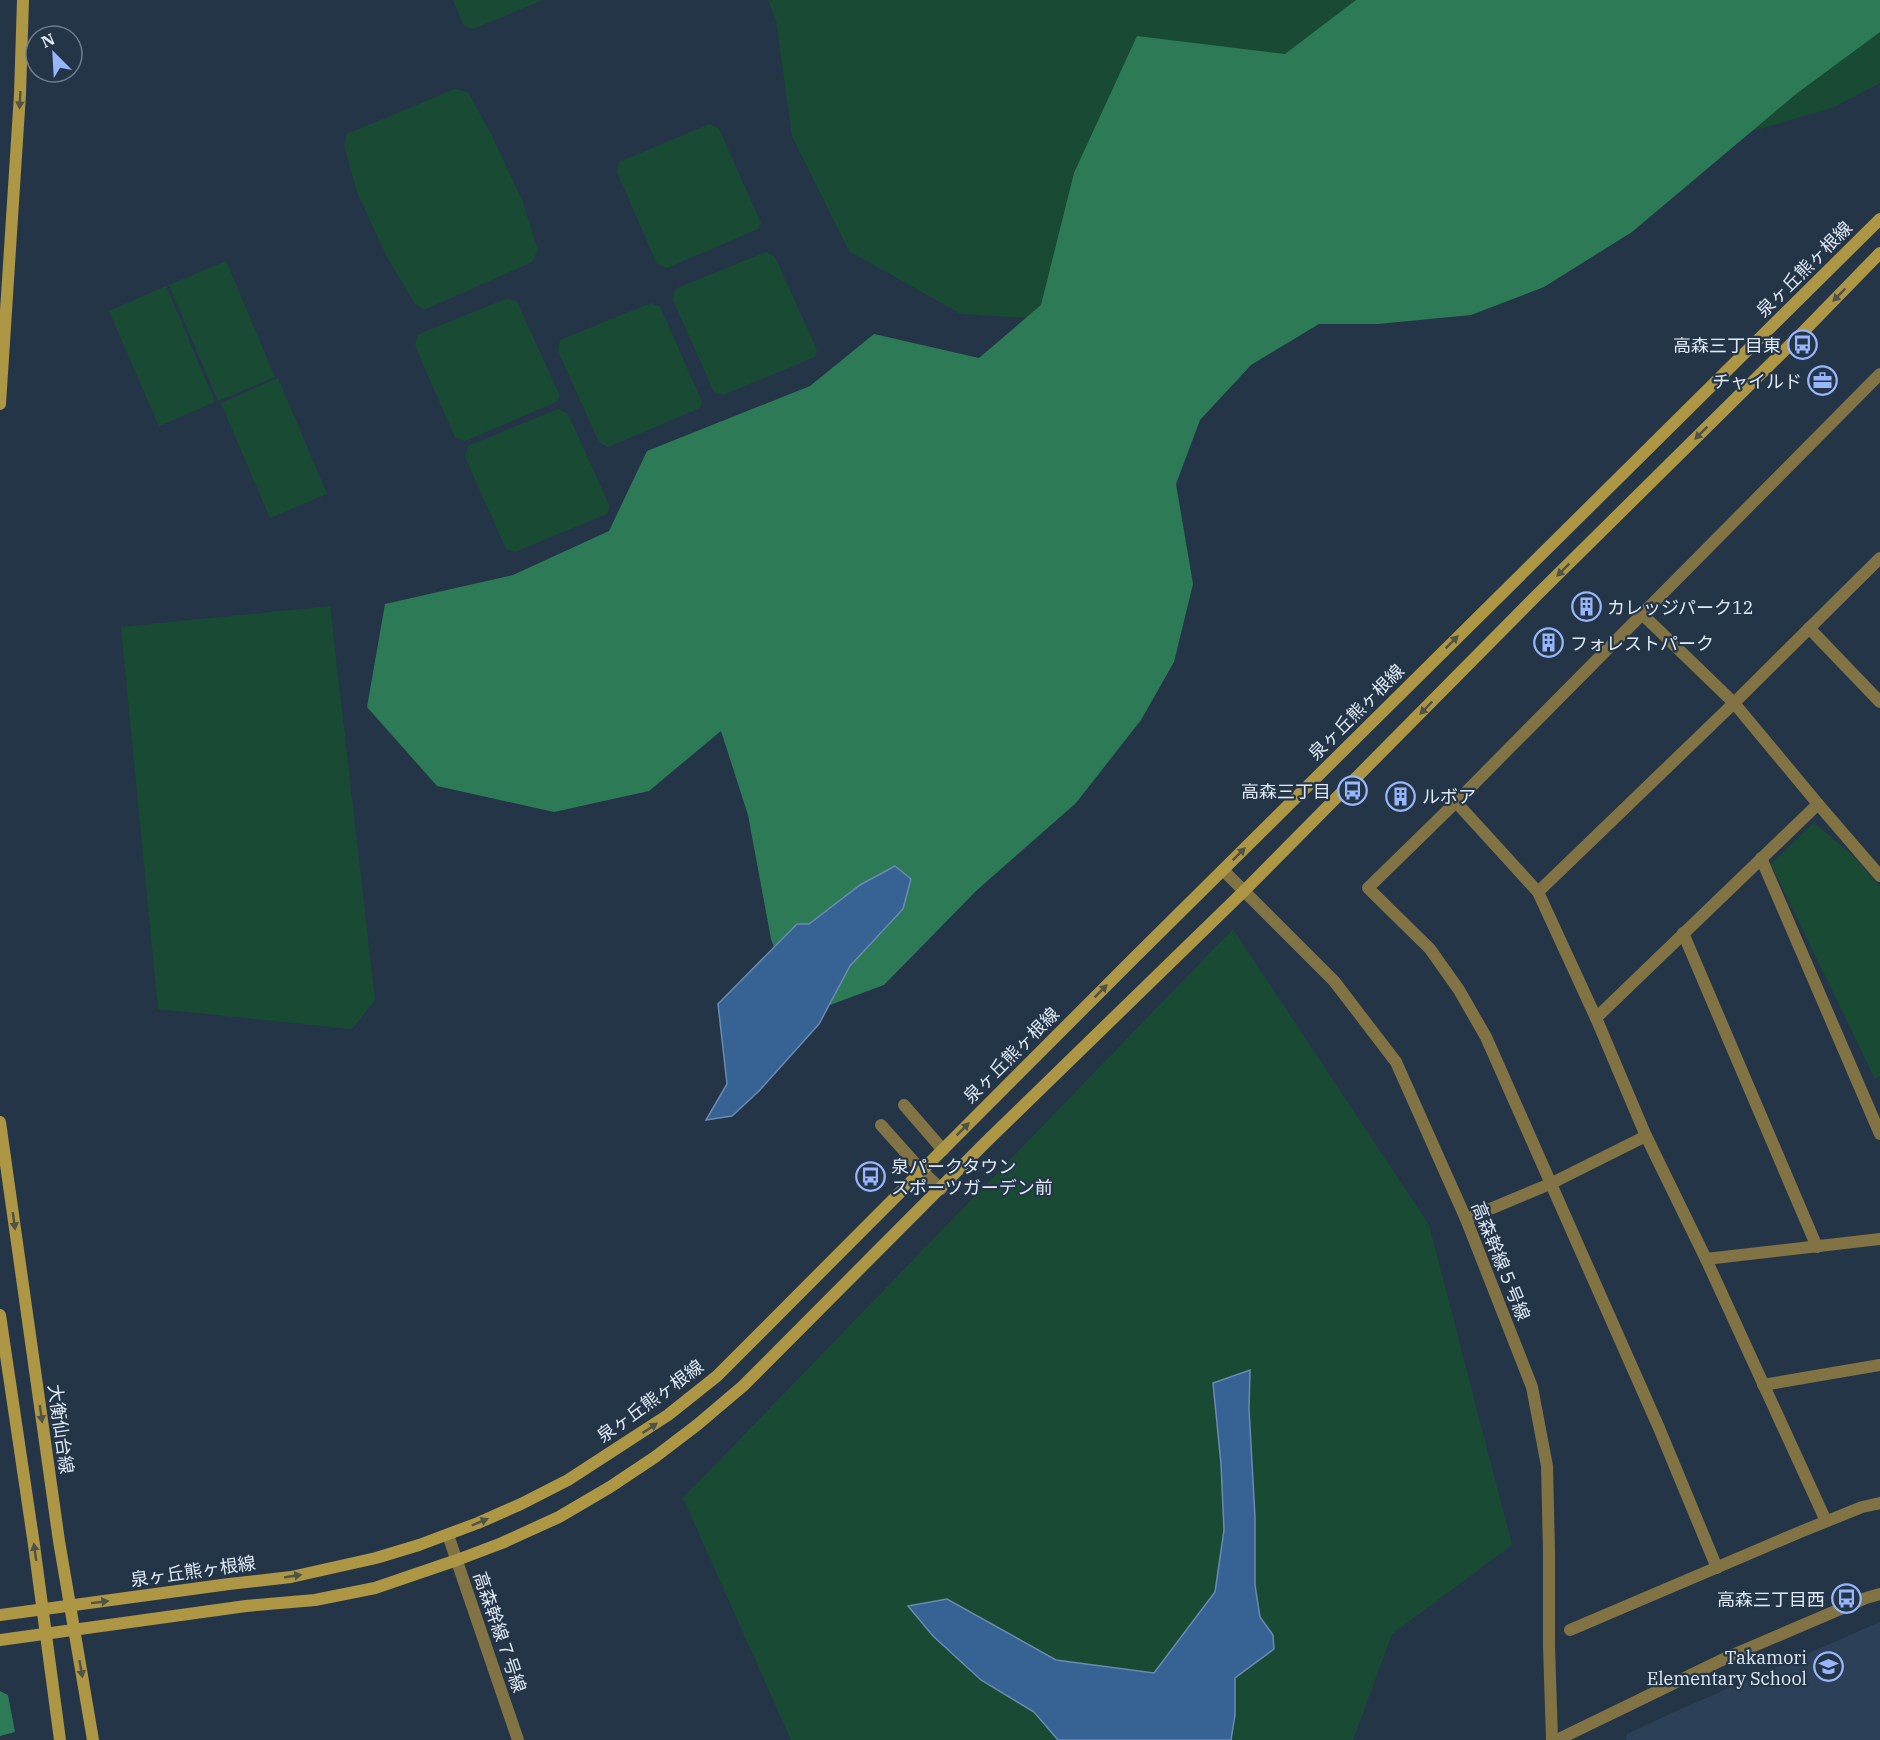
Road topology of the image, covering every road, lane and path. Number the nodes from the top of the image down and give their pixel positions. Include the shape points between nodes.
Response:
1 (22, 0) edge
2 (1880, 219) edge
3 (1880, 253) edge
4 (1880, 374) edge
5 (0, 404) edge
6 (1880, 558) edge
7 (1641, 613) junction
8 (1809, 628) junction
9 (1880, 702) edge
10 (1734, 703) junction
11 (1456, 802) junction
12 (1818, 804) junction
13 (1761, 858) junction
14 (1878, 868) edge
15 (1223, 870) junction
16 (1244, 891) junction
17 (1538, 892) junction
18 (1683, 933) junction
19 (1596, 1018) junction
20 (904, 1105) dead end
21 (0, 1122) edge
22 (881, 1125) dead end
23 (1880, 1134) edge
24 (1646, 1136) junction
25 (943, 1150) junction
26 (922, 1171) junction
27 (1550, 1184) junction
28 (941, 1189) junction
29 (1466, 1220) junction
30 (1880, 1239) edge
31 (1817, 1247) junction
32 (1706, 1259) junction
33 (0, 1315) edge
34 (1880, 1365) edge
35 (1763, 1385) junction
36 (1880, 1503) edge
37 (1826, 1521) junction
38 (448, 1535) junction
39 (457, 1560) junction
40 (1717, 1568) junction
41 (1880, 1594) edge
42 (70, 1606) junction
43 (42, 1610) junction
44 (0, 1615) edge
45 (74, 1630) junction
46 (1570, 1630) dead end
47 (46, 1634) junction
48 (0, 1640) edge
49 (60, 1740) edge
50 (93, 1740) edge
51 (518, 1740) edge
52 (1554, 1740) edge

1 -> 5 main road via 20,94
15 -> 2 main road, 泉ヶ丘熊ヶ根線
3 -> 16 main road
4 - 7 street
6 - 8 street
7 - 10 street
7 - 11 street
8 - 9 street
8 - 10 street
10 - 12 street
10 - 17 street
11 - 17 street
11 - 27 street via 1368,888 1430,949 1459,990 1486,1037
12 - 13 street
12 - 14 street
13 - 18 street
13 - 23 street
15 - 16 street, 高森幹線５号線
25 -> 15 main road, 泉ヶ丘熊ヶ根線
16 - 28 main road
16 - 29 street, 高森幹線５号線 via 1334,981 1396,1062
17 - 19 street
18 - 19 street
18 - 31 street
19 - 24 street
20 - 25 street
21 -> 42 main road, 大衡仙台線
22 - 26 street
24 - 27 street
24 - 32 street
25 - 26 main road, 泉ヶ丘熊ヶ根線
26 - 28 street
38 -> 26 main road, 泉ヶ丘熊ヶ根線 via 568,1480 668,1415 717,1376
27 - 29 street
27 - 40 street
28 - 39 main road via 743,1386 697,1425 610,1487 559,1517
29 - 52 street, 高森幹線５号線 via 1532,1387 1547,1466
30 - 31 street
31 - 32 street
32 - 35 street
43 -> 33 main road
34 - 35 street
35 - 37 street
36 - 37 street
37 - 40 street
38 - 39 street, 高森幹線７号線
42 -> 38 main road, 泉ヶ丘熊ヶ根線 via 291,1577 376,1558
39 - 45 main road via 375,1588 315,1600
39 - 51 street, 高森幹線７号線
40 - 46 street
41 - 52 street via 1728,1657
42 - 43 main road, 泉ヶ丘熊ヶ根線
42 - 45 main road, 大衡仙台線
43 - 44 main road, 泉ヶ丘熊ヶ根線
43 - 47 main road
45 - 47 main road
45 -> 50 main road, 大衡仙台線
47 - 48 main road
47 - 49 main road

